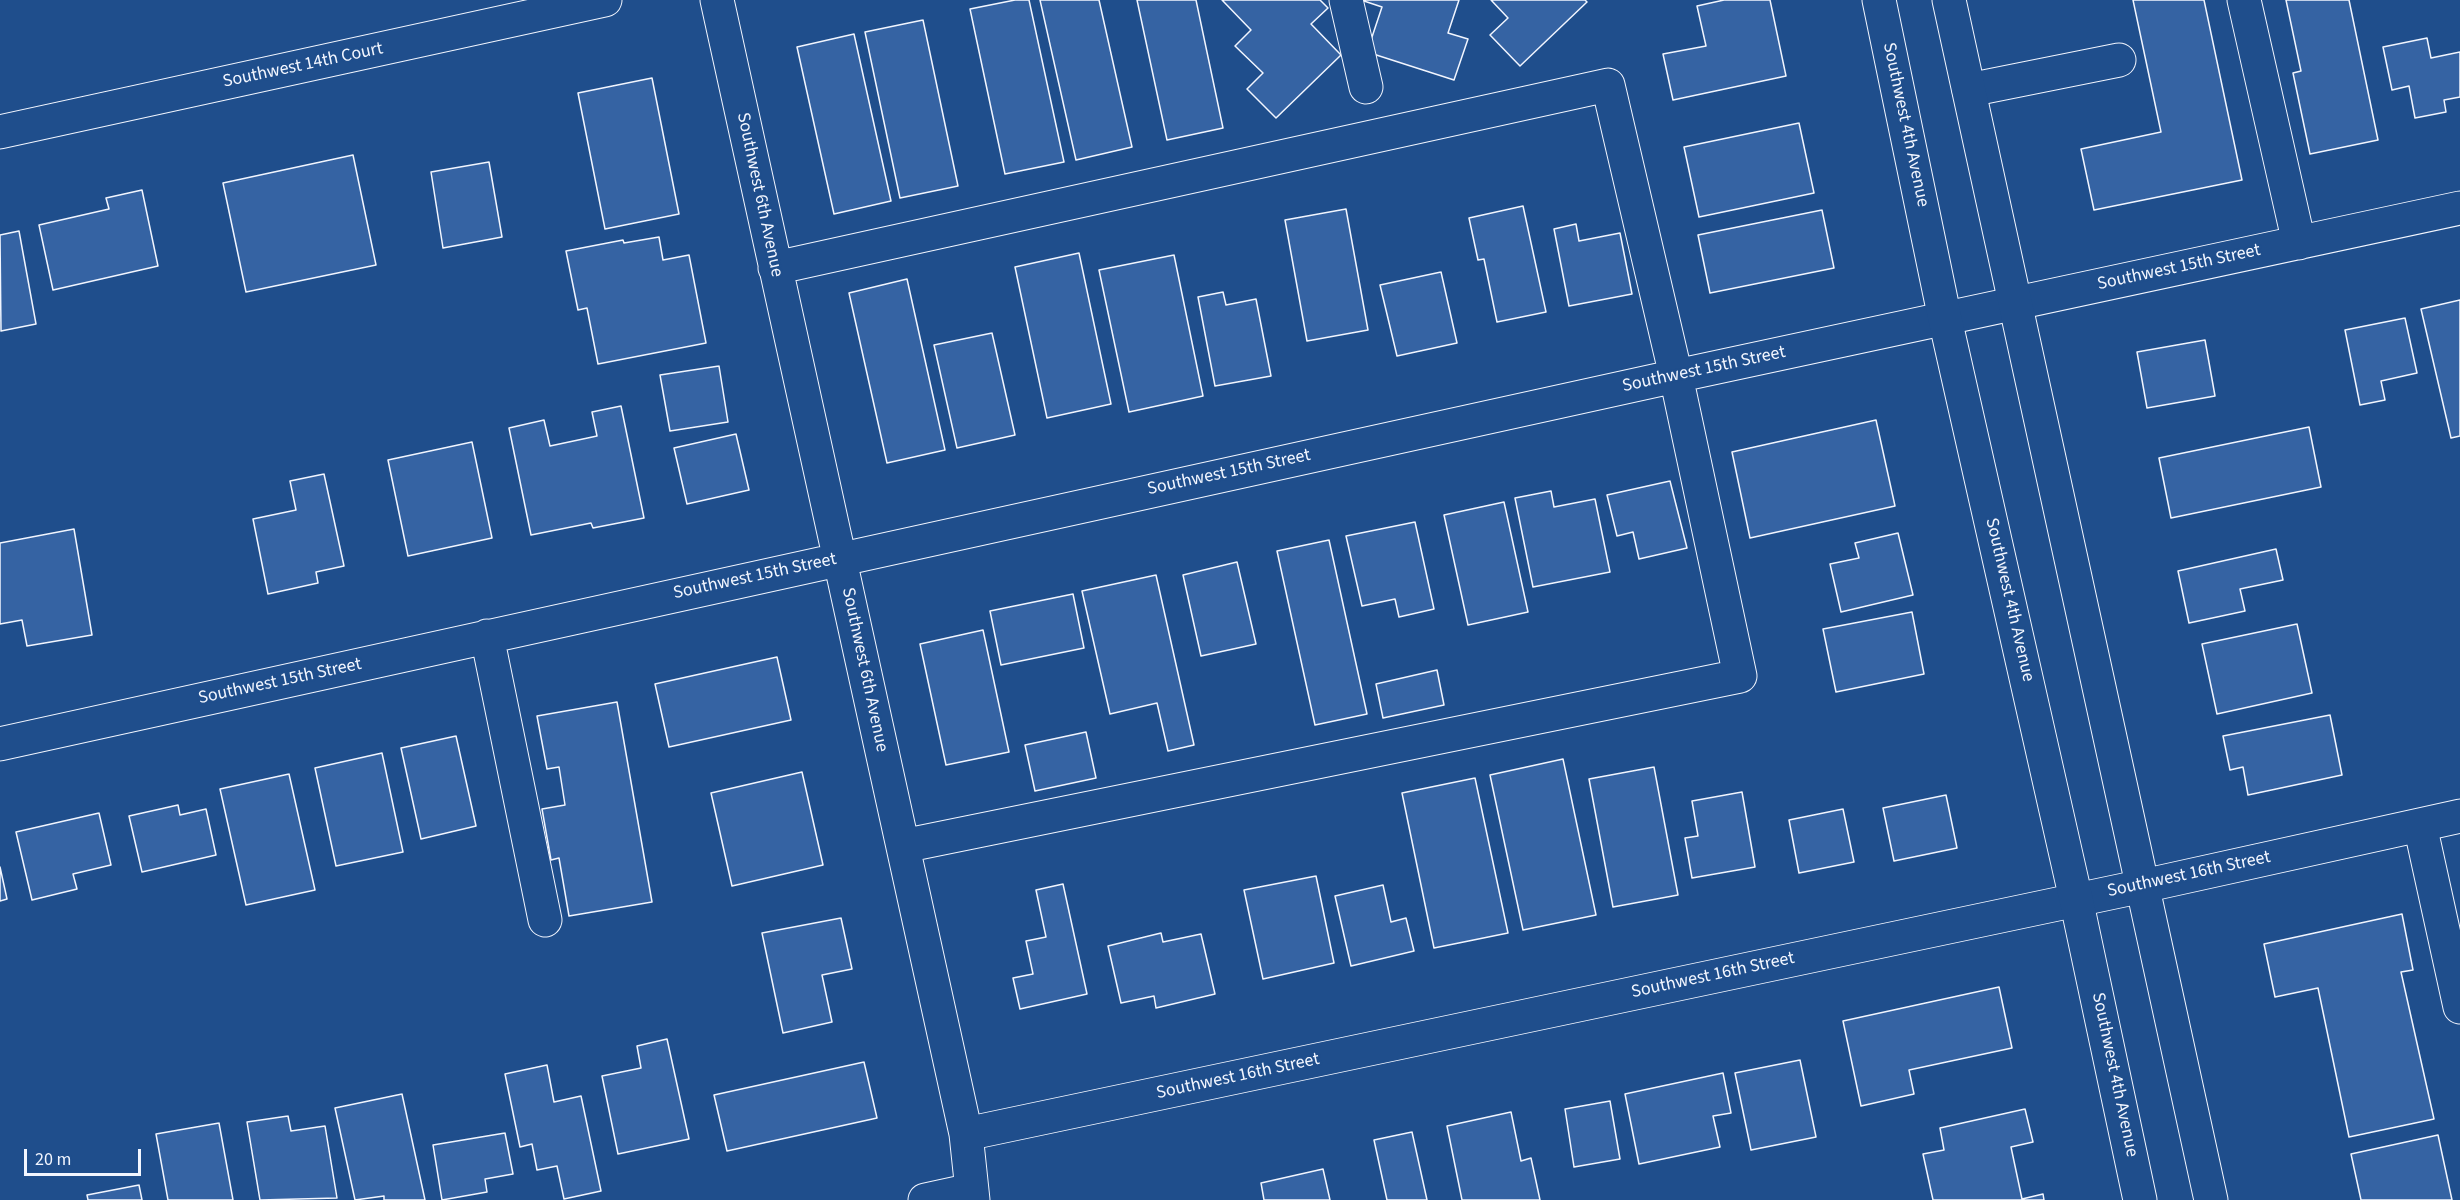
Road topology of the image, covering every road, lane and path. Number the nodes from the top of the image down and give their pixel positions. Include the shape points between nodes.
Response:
1 (605, 0) edge
2 (717, 0) edge
3 (1346, 0) edge
4 (1879, 0) edge
5 (1950, 0) edge
6 (2244, 0) edge
7 (2119, 60) dead end
8 (1366, 87) dead end
9 (1969, 90) junction
10 (0, 132) edge
11 (2460, 208) edge
12 (2299, 243) junction
13 (775, 268) junction
14 (2016, 302) junction
15 (1946, 319) junction
16 (1676, 376) junction
17 (840, 559) junction
18 (487, 636) junction
19 (0, 744) edge
20 (2460, 816) edge
21 (2420, 825) junction
22 (903, 846) junction
23 (2143, 886) junction
24 (2076, 899) junction
25 (545, 920) dead end
26 (2460, 1007) edge
27 (966, 1134) junction
28 (972, 1195) edge
29 (925, 1200) edge
30 (2140, 1200) edge
31 (2211, 1200) edge

1 - 10 street, Southwest 14th Court
2 - 13 street, Southwest 6th Avenue
3 - 8 street
4 - 15 street, Southwest 4th Avenue
5 - 9 street
6 - 12 street
7 - 9 street
9 - 14 street
11 - 12 street, Southwest 15th Street
12 - 14 street, Southwest 15th Street
13 - 16 street via 1608,85
13 - 17 street, Southwest 6th Avenue
14 - 15 street, Southwest 15th Street
14 - 23 street
15 - 16 street, Southwest 15th Street
15 - 24 street, Southwest 4th Avenue
16 - 17 street, Southwest 15th Street
16 - 22 street via 1740,676
17 - 18 street, Southwest 15th Street
17 - 22 street, Southwest 6th Avenue
18 - 19 street, Southwest 15th Street
18 - 25 street
20 - 21 street, Southwest 16th Street
21 - 23 street, Southwest 16th Street
21 - 26 street
22 - 27 street, Southwest 6th Avenue
23 - 24 street, Southwest 16th Street
23 - 31 street
24 - 27 street, Southwest 16th Street
24 - 30 street, Southwest 4th Avenue
27 - 28 street, Southwest 6th Avenue
28 - 29 street

